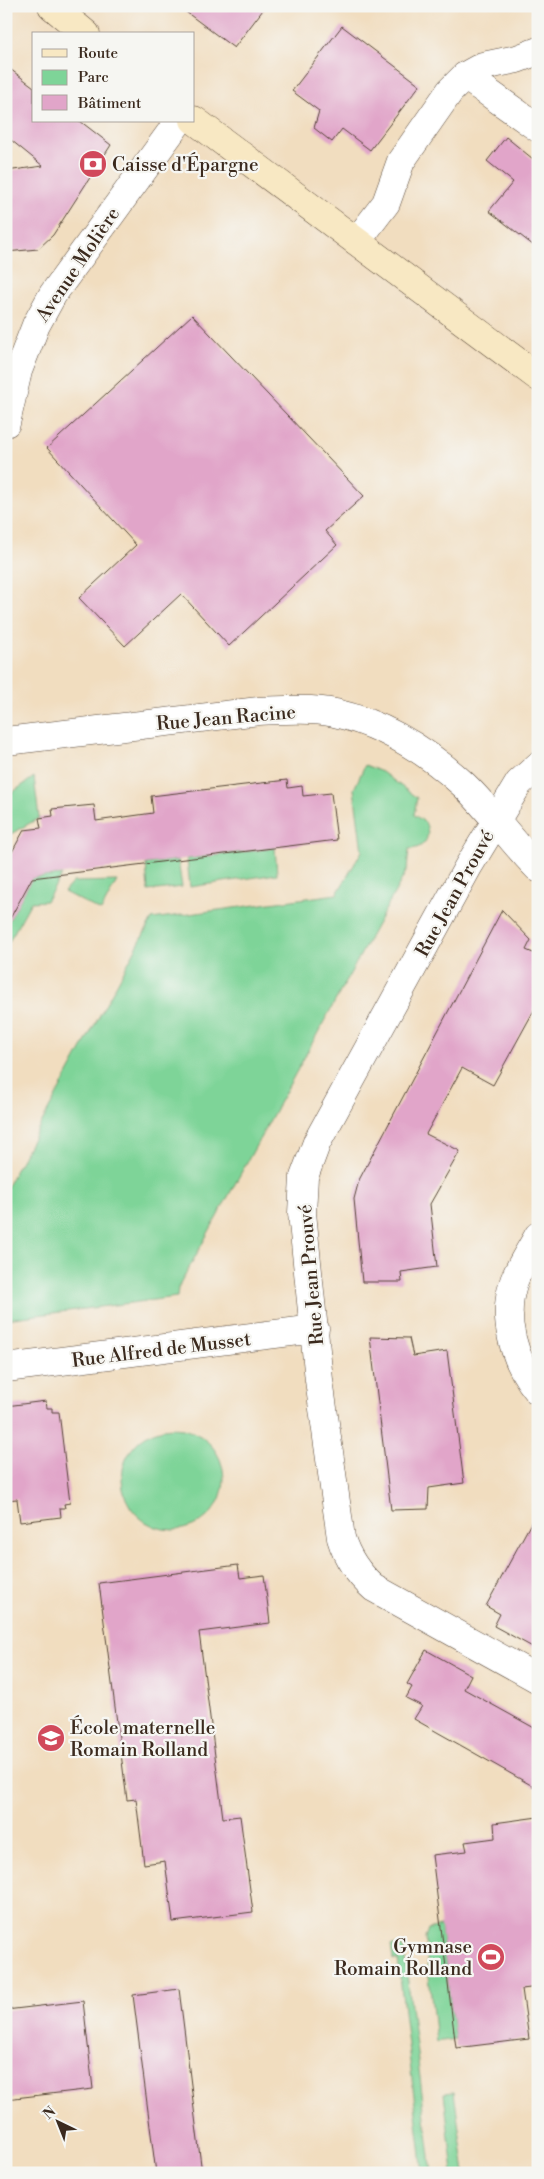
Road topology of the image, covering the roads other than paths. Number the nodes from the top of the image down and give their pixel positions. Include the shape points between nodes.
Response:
1 (52, 6) edge
2 (84, 32) edge
3 (538, 52) edge
4 (465, 76) junction
5 (195, 121) edge
6 (178, 122) edge
7 (538, 128) edge
8 (357, 242) junction
9 (538, 377) edge
10 (6, 423) edge
11 (6, 741) edge
12 (538, 766) edge
13 (496, 820) junction
14 (538, 868) edge
15 (538, 1236) edge
16 (315, 1330) junction
17 (6, 1368) edge
18 (538, 1391) edge
19 (538, 1678) edge

1 - 2 street
3 - 4 street via 483,66
4 - 7 street
4 - 8 street via 450,91 401,161 386,203
5 - 8 street
6 - 10 street, Avenue Molière via 53,294 36,325 18,371
8 - 9 street
11 - 13 street, Rue Jean Racine via 259,711 334,713 376,725 413,746 464,786
12 - 13 street, Rue Jean Prouvé via 519,783
13 - 14 street, Rue Jean Racine
13 - 16 street, Rue Jean Prouvé via 310,1158 304,1177 302,1213
15 - 18 street via 514,1282 508,1318 516,1352
16 - 17 street, Rue Alfred de Musset
16 - 19 street, Rue Jean Prouvé via 341,1538 351,1562 365,1580 386,1596

